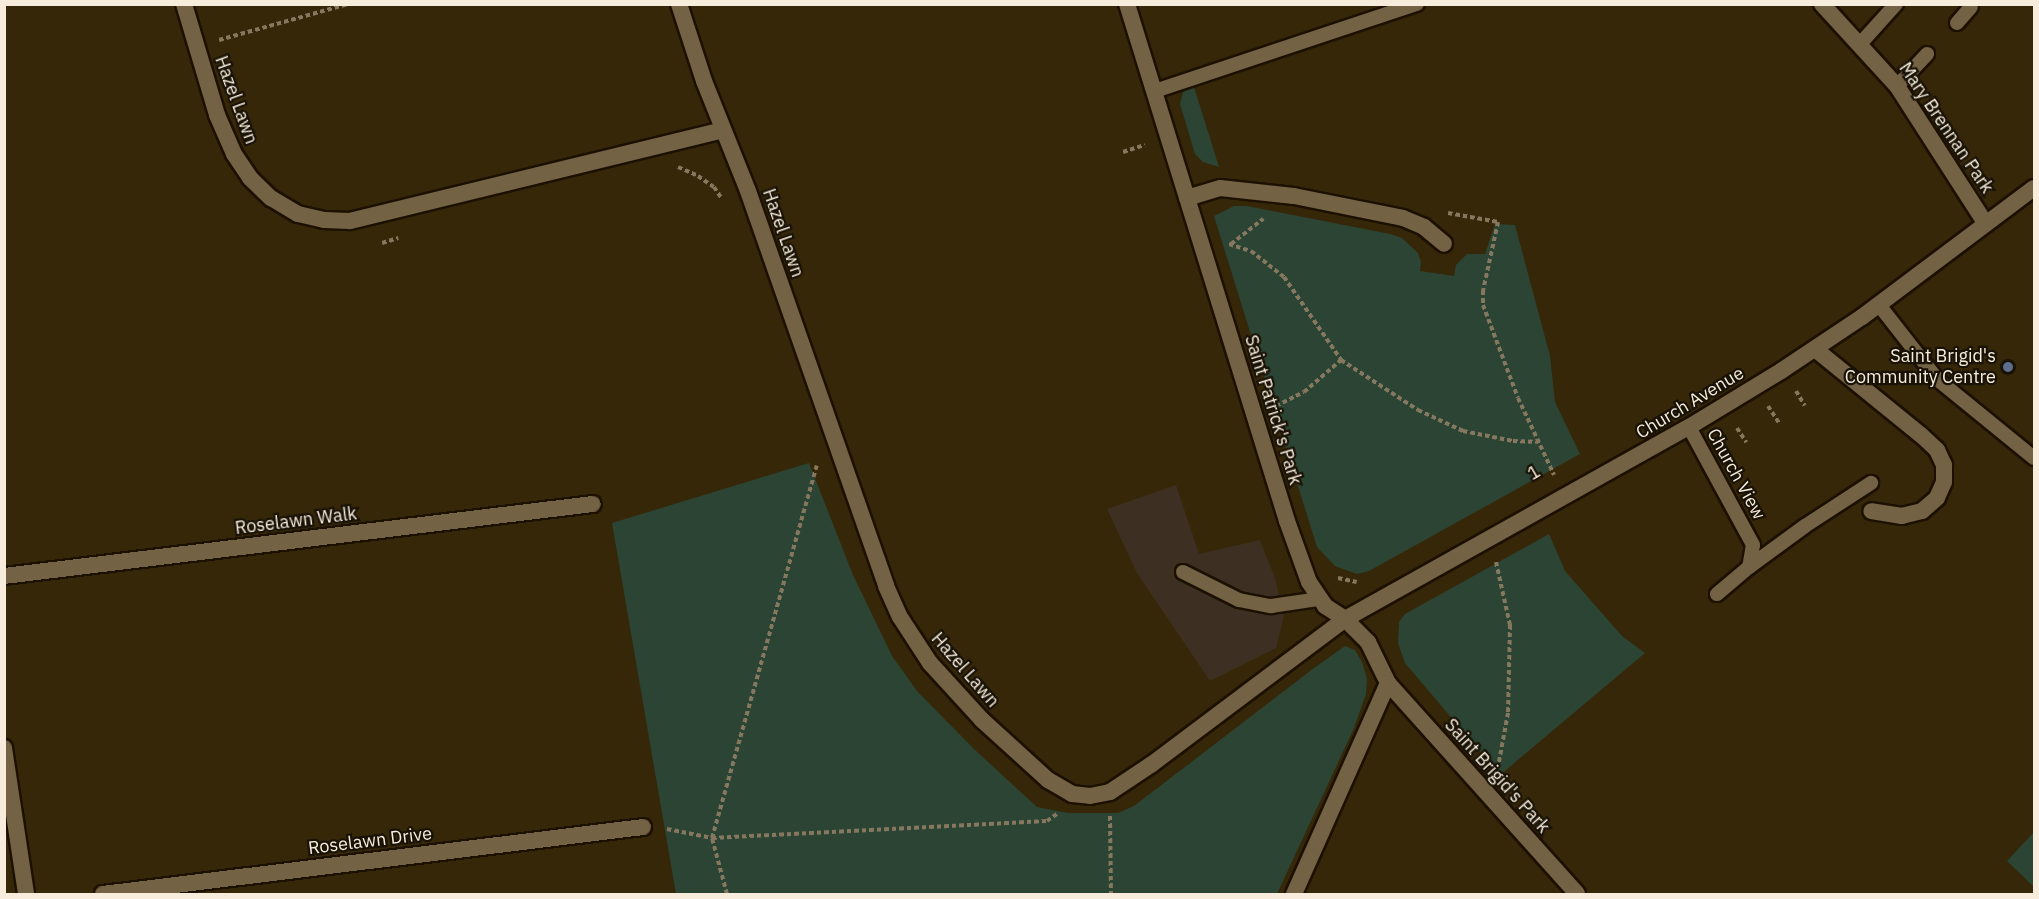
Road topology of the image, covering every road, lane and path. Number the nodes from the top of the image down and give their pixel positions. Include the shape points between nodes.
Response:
1 (184, 4) edge
2 (348, 4) edge
3 (679, 4) edge
4 (1128, 4) edge
5 (1417, 4) edge
6 (1822, 4) edge
7 (1896, 4) edge
8 (1971, 8) dead end
9 (1957, 23) dead end
10 (1860, 44) junction
11 (196, 46) junction
12 (1927, 54) dead end
13 (1898, 86) junction
14 (1155, 91) junction
15 (722, 130) junction
16 (1152, 142) dead end
17 (1123, 152) dead end
18 (668, 167) dead end
19 (2034, 188) edge
20 (1187, 198) junction
21 (726, 205) dead end
22 (1441, 212) dead end
23 (1986, 224) junction
24 (403, 237) dead end
25 (1201, 240) junction
26 (382, 243) dead end
27 (1444, 244) dead end
28 (1879, 305) junction
29 (1815, 349) junction
30 (1341, 360) junction
31 (1790, 383) dead end
32 (1765, 400) dead end
33 (1805, 406) dead end
34 (1254, 416) junction
35 (1733, 420) dead end
36 (1779, 423) dead end
37 (1689, 428) junction
38 (1538, 442) junction
39 (1746, 442) dead end
40 (814, 455) dead end
41 (2034, 458) edge
42 (1563, 472) dead end
43 (1555, 477) junction
44 (1547, 482) dead end
45 (1871, 483) dead end
46 (593, 504) dead end
47 (1871, 511) dead end
48 (1490, 541) junction
49 (1749, 567) junction
50 (1183, 572) dead end
51 (1330, 573) dead end
52 (4, 576) edge
53 (1363, 583) dead end
54 (1717, 594) dead end
55 (1319, 599) junction
56 (1345, 620) junction
57 (1388, 683) junction
58 (4, 748) edge
59 (1110, 792) junction
60 (1072, 794) junction
61 (1490, 797) junction
62 (8, 800) edge
63 (642, 827) joint
64 (712, 838) junction
65 (26, 894) edge
66 (103, 894) edge
67 (727, 894) edge
68 (1111, 894) edge
69 (1293, 894) edge
70 (1576, 894) edge

1 - 11 street, Hazel Lawn
2 - 11 path
3 - 15 street, Hazel Lawn
4 - 14 street, Saint Patrick's Park
5 - 14 lane
6 - 10 street, Mary Brennan Park
7 - 10 lane
8 - 9 lane
10 - 13 street, Mary Brennan Park
11 - 15 street, Hazel Lawn via 222,130 250,178 271,198 298,214 324,219 350,221
12 - 13 lane
13 - 23 street, Mary Brennan Park
14 - 20 street, Saint Patrick's Park
15 - 60 street, Hazel Lawn via 748,191 900,617 930,663 976,713 1048,780
16 - 17 path
18 - 21 path via 698,176 714,187
19 - 23 street, Church Avenue
20 - 25 street, Saint Patrick's Park
20 - 27 street via 1220,189 1293,196 1403,218 1424,226
22 - 38 path via 1497,222 1482,304
23 - 28 street, Church Avenue
24 - 26 path
25 - 30 path via 1251,251 1270,264 1284,277
25 - 34 street, Saint Patrick's Park
28 - 29 street, Church Avenue
28 - 41 lane via 1936,379
29 - 37 street, Church Avenue
29 - 47 street via 1922,435 1937,450 1944,465 1944,482 1937,498 1922,511 1902,516
30 - 34 path via 1304,392
30 - 38 path via 1418,410 1462,431
31 - 33 path
32 - 36 path
34 - 55 street, Saint Patrick's Park via 1290,531
35 - 39 path
37 - 48 street, Church Avenue
37 - 49 lane, Church View via 1747,529 1753,545
38 - 43 path
40 - 64 path via 818,464
42 - 43 path, 1
43 - 44 path, 1
45 - 49 lane
46 - 52 street, Roselawn Walk
48 - 56 street, Church Avenue
48 - 61 path via 1505,592 1510,658 1505,738
49 - 54 lane
50 - 55 lane via 1239,600 1271,606
51 - 53 path
55 - 56 street, Saint Patrick's Park
56 - 57 street, Saint Brigid's Park via 1368,642
56 - 59 street
57 - 61 street, Saint Brigid's Park
57 - 69 street
58 - 62 street
59 - 60 street
59 - 68 path
60 - 64 path via 1064,809 1047,821
61 - 70 street, Saint Brigid's Park
62 - 65 street
63 - 64 path via 681,830
63 - 66 street, Roselawn Drive
64 - 67 path

